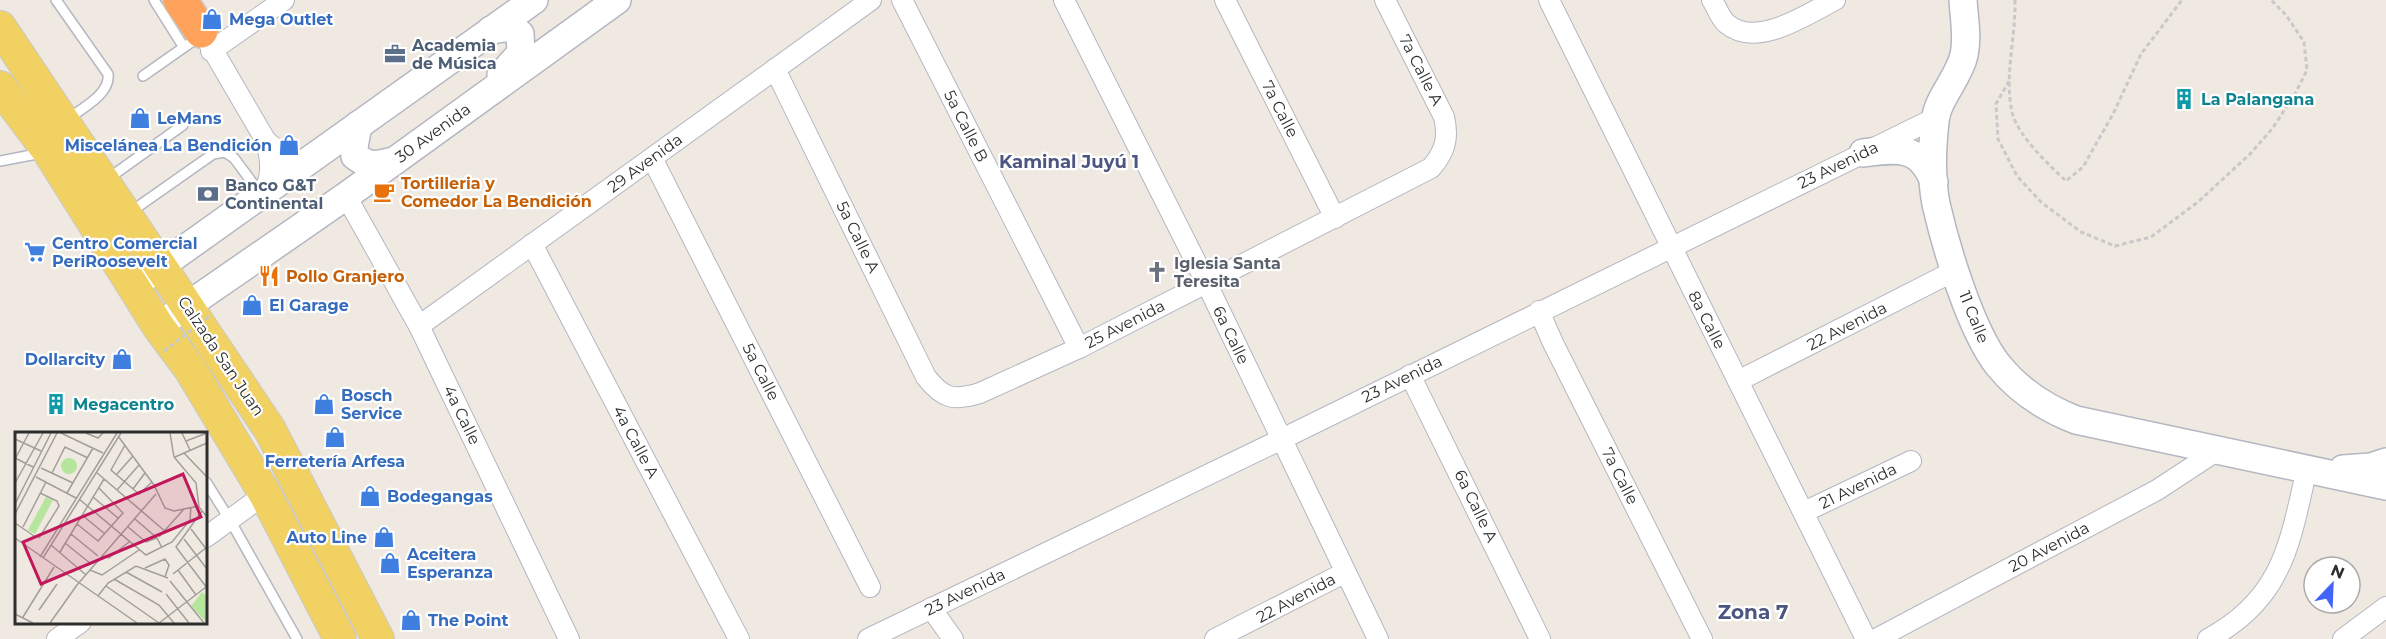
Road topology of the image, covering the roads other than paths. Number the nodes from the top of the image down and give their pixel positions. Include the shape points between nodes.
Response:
1 (56, 0) edge
2 (154, 0) edge
3 (284, 0) edge
4 (534, 0) edge
5 (617, 0) edge
6 (871, 0) edge
7 (902, 0) edge
8 (1064, 0) edge
9 (1226, 0) edge
10 (1385, 0) edge
11 (1549, 0) edge
12 (1712, 0) edge
13 (1835, 0) edge
14 (1963, 0) edge
15 (188, 24) edge
16 (0, 27) edge
17 (491, 30) junction
18 (775, 69) junction
19 (143, 75) dead end
20 (0, 87) edge
21 (484, 96) junction
22 (1935, 118) junction
23 (64, 122) junction
24 (183, 125) dead end
25 (358, 125) junction
26 (266, 141) junction
27 (1446, 143) joint
28 (49, 152) junction
29 (1863, 153) junction
30 (652, 158) junction
31 (308, 160) junction
32 (0, 161) edge
33 (394, 161) junction
34 (104, 182) junction
35 (1934, 182) junction
36 (261, 194) junction
37 (346, 196) junction
38 (127, 214) junction
39 (1335, 218) junction
40 (532, 244) junction
41 (1670, 247) junction
42 (160, 266) junction
43 (1956, 270) junction
44 (1206, 282) junction
45 (133, 287) junction
46 (200, 310) junction
47 (1539, 311) junction
48 (419, 326) junction
49 (161, 338) junction
50 (1079, 348) junction
51 (1410, 375) junction
52 (1738, 381) junction
53 (949, 397) joint
54 (1282, 439) junction
55 (2218, 450) junction
56 (1911, 460) dead end
57 (2386, 462) edge
58 (2315, 469) junction
59 (207, 484) edge
60 (2386, 486) edge
61 (265, 494) junction
62 (1804, 512) junction
63 (230, 520) junction
64 (207, 536) edge
65 (1344, 573) junction
66 (870, 587) dead end
67 (2386, 607) edge
68 (931, 608) junction
69 (78, 624) edge
70 (57, 639) edge
71 (297, 639) edge
72 (340, 639) edge
73 (378, 639) edge
74 (569, 639) edge
75 (739, 639) edge
76 (868, 639) edge
77 (953, 639) edge
78 (1215, 639) edge
79 (1378, 639) edge
80 (1540, 639) edge
81 (1702, 639) edge
82 (1866, 639) edge
83 (1876, 639) edge
84 (2208, 639) edge
85 (2343, 639) edge

1 - 23 lane via 108,74 109,82 105,90
2 - 15 lane
3 - 15 street
4 - 17 street
5 - 21 street, 30 Avenida
6 - 18 street, 29 Avenida
7 - 50 street, 5a Calle B
8 - 44 street, 6a Calle
9 - 39 street, 7a Calle
10 - 27 street, 7a Calle A via 1440,107
11 - 41 street, 8a Calle
12 - 13 street via 1726,23 1742,31 1759,33
14 - 22 street, 11 Calle via 1964,56
15 - 19 lane
15 - 26 street
16 - 23 main road, Calzada San Juan
17 - 21 street via 515,29 520,34 520,53
17 - 25 street
18 - 30 street, 29 Avenida
18 - 53 street, 5a Calle A via 926,378
20 - 28 main road, Calzada San Juan
21 - 33 street, 30 Avenida
22 - 29 street, 23 Avenida
22 - 35 street, 11 Calle
23 - 34 main road, Calzada San Juan
24 - 34 lane
25 - 31 street
25 - 33 street via 355,156 374,166
26 - 31 street via 287,158 299,163
26 - 36 street via 270,174 268,187
27 - 39 street, 25 Avenida via 1437,161 1423,174
28 - 32 lane
28 - 45 main road, Calzada San Juan
29 - 35 street via 1888,149 1906,152 1924,163
29 - 41 street, 23 Avenida
30 - 40 street, 29 Avenida
30 - 66 street, 5a Calle
31 - 36 street
33 - 37 street, 30 Avenida
34 - 38 main road, Calzada San Juan
35 - 43 street, 11 Calle via 1936,204
36 - 38 lane via 225,152 213,154
36 - 42 street
37 - 46 street, 30 Avenida
37 - 48 street, 4a Calle
38 - 42 main road, Calzada San Juan
39 - 44 street, 25 Avenida
40 - 48 street, 29 Avenida
40 - 75 street, 4a Calle A
41 - 47 street, 23 Avenida
41 - 52 street, 8a Calle
42 - 45 street
42 - 46 main road, Calzada San Juan
43 - 52 street, 22 Avenida
43 - 55 street, 11 Calle via 1979,336 2012,380 2034,399 2091,424
44 - 50 street, 25 Avenida
44 - 54 street, 6a Calle
45 - 49 main road, Calzada San Juan
46 - 49 street, 30 Avenida
46 - 73 main road, Calzada San Juan via 270,430
47 - 51 street, 23 Avenida
47 - 81 street, 7a Calle
48 - 74 street, 4a Calle
49 - 61 main road, Calzada San Juan via 190,369
50 - 53 street, 25 Avenida via 980,393
51 - 54 street, 23 Avenida
51 - 80 street, 6a Calle A
52 - 62 street, 8a Calle
54 - 65 street, 6a Calle
54 - 68 street, 23 Avenida
55 - 58 street, 11 Calle
55 - 83 street, 20 Avenida via 2157,490
56 - 62 street, 21 Avenida
57 - 58 street, 11 Calle via 2371,467
58 - 60 street, 11 Calle
58 - 84 street via 2275,577 2235,623
59 - 63 lane
61 - 63 street
61 - 72 main road, Calzada San Juan
62 - 82 street, 8a Calle
63 - 64 street
63 - 71 lane
65 - 78 street, 22 Avenida
65 - 79 street, 6a Calle
67 - 85 street
68 - 76 street, 23 Avenida
68 - 77 street
69 - 70 street

